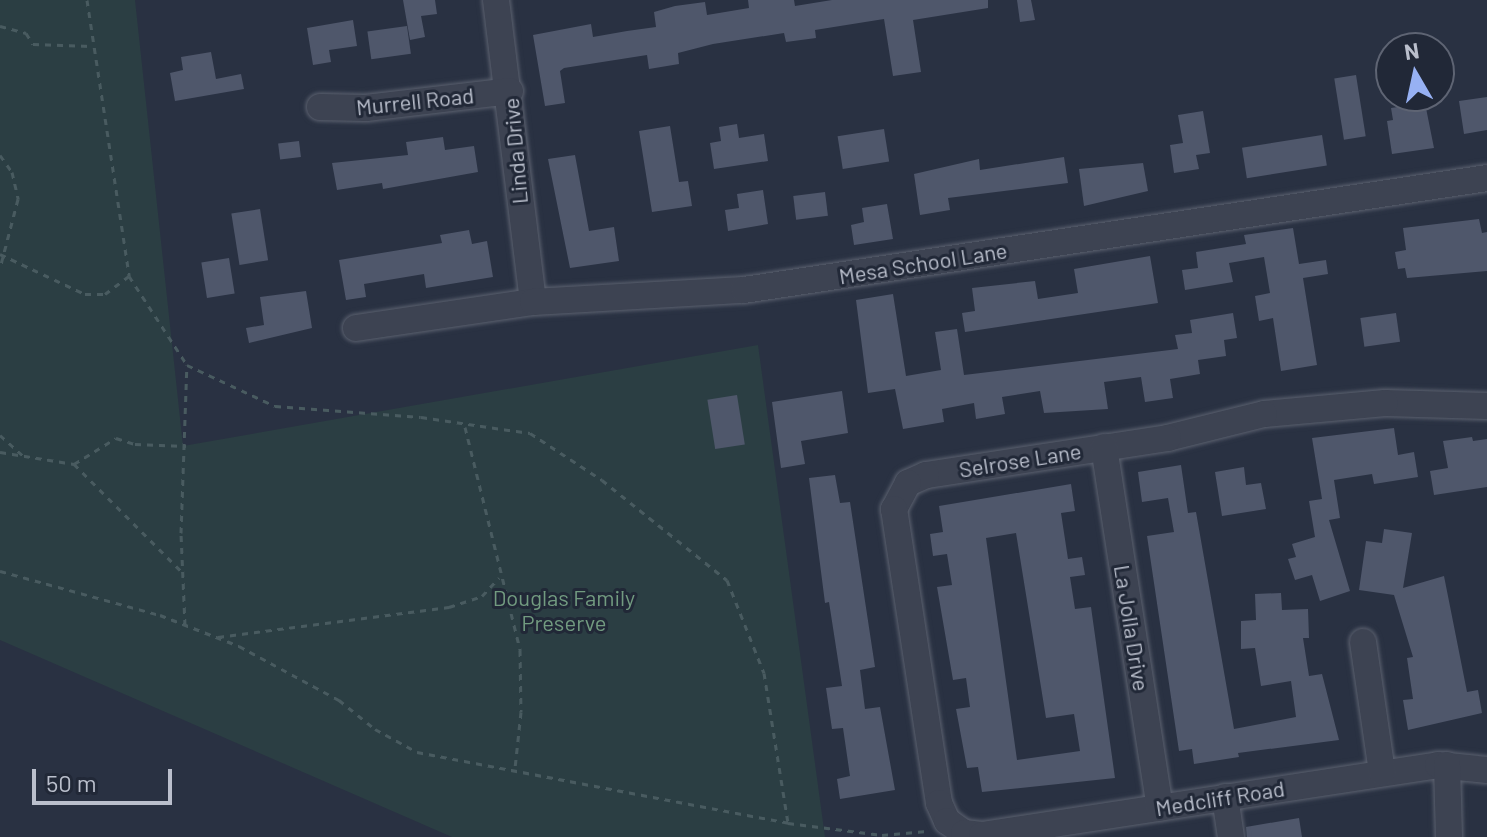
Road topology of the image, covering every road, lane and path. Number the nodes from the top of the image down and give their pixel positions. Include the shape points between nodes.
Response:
1 (87, 0) edge
2 (496, 0) edge
3 (503, 0) edge
4 (0, 26) edge
5 (91, 46) junction
6 (510, 91) junction
7 (320, 107) dead end
8 (0, 155) edge
9 (1487, 178) edge
10 (2, 255) edge
11 (0, 268) edge
12 (129, 276) junction
13 (533, 302) junction
14 (356, 328) dead end
15 (187, 365) junction
16 (1487, 406) edge
17 (465, 427) junction
18 (0, 435) edge
19 (186, 446) junction
20 (1104, 447) junction
21 (0, 452) edge
22 (23, 456) junction
23 (74, 464) junction
24 (0, 571) edge
25 (183, 573) junction
26 (499, 578) junction
27 (185, 625) junction
28 (216, 638) junction
29 (1363, 642) dead end
30 (1447, 765) junction
31 (515, 769) junction
32 (1487, 770) edge
33 (1382, 773) junction
34 (1225, 797) junction
35 (1160, 808) junction
36 (788, 823) junction
37 (955, 828) junction
38 (1231, 837) edge
39 (1449, 837) edge

1 - 5 path
2 - 3 street
2 - 6 street, Linda Drive
4 - 5 path via 26,33 33,44
5 - 12 path
6 - 7 street, Murrell Road via 366,108
6 - 13 street, Linda Drive
8 - 10 path via 12,172 18,199
9 - 13 street, Mesa School Lane via 744,290
10 - 11 path
10 - 12 path via 85,294 105,294
12 - 15 path
13 - 14 street, Mesa School Lane
15 - 17 path via 275,406 421,417
15 - 19 path
16 - 20 street, Selrose Lane via 1385,403 1264,414
17 - 26 path
17 - 36 path via 530,433 602,480 727,580 764,673
18 - 22 path
19 - 23 path via 116,438
19 - 25 path
20 - 35 street, La Jolla Drive
20 - 37 street, Selrose Lane via 926,475 908,483 897,499 895,519 939,803
21 - 22 path
22 - 23 path
23 - 25 path
24 - 27 path
25 - 27 path
26 - 28 path via 482,596 449,607
26 - 31 path via 520,650
27 - 28 path
28 - 31 path via 339,700 375,729 417,752
29 - 33 street
30 - 32 street, Medcliff Road
30 - 33 street, Medcliff Road
30 - 39 street
31 - 36 path
33 - 34 street, Medcliff Road
34 - 35 street, Medcliff Road
34 - 38 street
35 - 37 street, Medcliff Road via 982,835
36 - 37 path via 882,835

